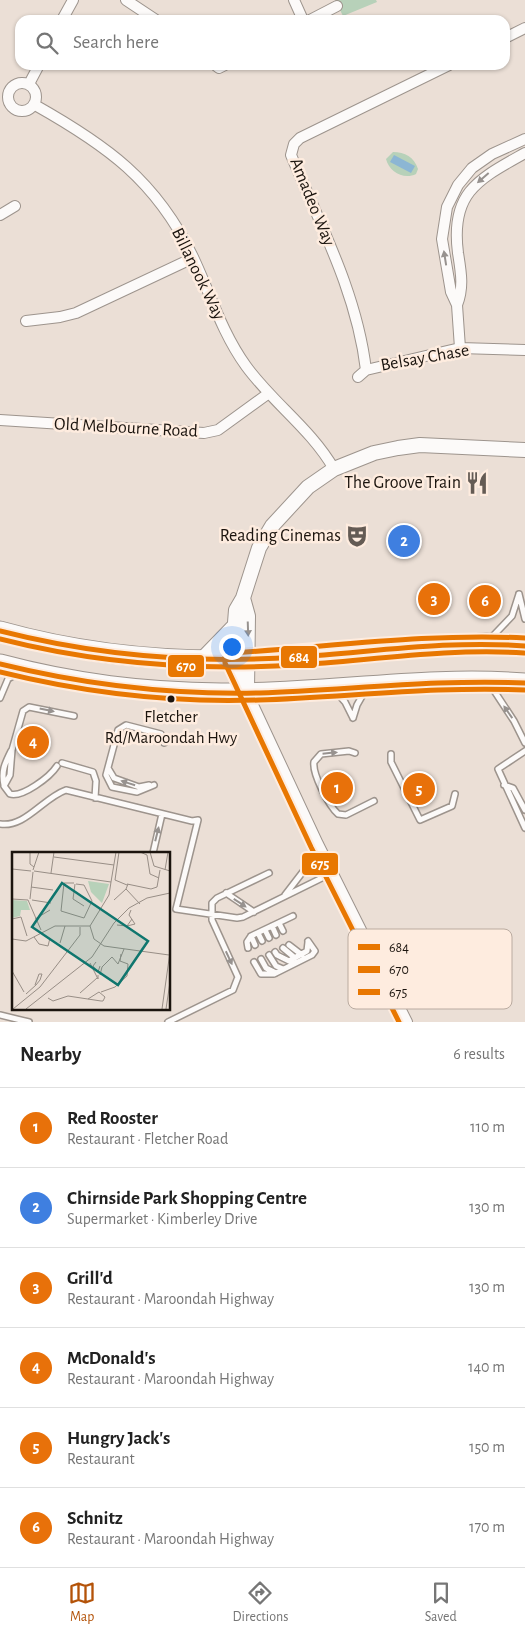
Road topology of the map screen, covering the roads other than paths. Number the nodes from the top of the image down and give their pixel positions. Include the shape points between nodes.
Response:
1 (74, 0) edge
2 (126, 0) edge
3 (294, 0) edge
4 (337, 6) dead end
5 (65, 15) edge
6 (148, 15) edge
7 (302, 15) edge
8 (320, 15) edge
9 (525, 28) edge
10 (510, 36) edge
11 (36, 70) edge
12 (439, 70) edge
13 (29, 84) junction
14 (4, 94) edge
15 (35, 105) junction
16 (525, 139) edge
17 (525, 153) edge
18 (14, 206) dead end
19 (0, 215) edge
20 (193, 258) junction
21 (457, 305) junction
22 (26, 321) dead end
23 (460, 348) junction
24 (525, 350) edge
25 (362, 373) joint
26 (269, 393) junction
27 (0, 420) edge
28 (525, 450) edge
29 (334, 469) junction
30 (243, 598) junction
31 (525, 619) edge
32 (234, 626) junction
33 (0, 631) edge
34 (486, 643) junction
35 (525, 646) edge
36 (202, 659) junction
37 (240, 660) junction
38 (0, 664) edge
39 (22, 670) junction
40 (489, 682) junction
41 (525, 683) edge
42 (368, 686) junction
43 (320, 688) junction
44 (247, 692) junction
45 (0, 698) edge
46 (74, 716) dead end
47 (164, 743) dead end
48 (525, 743) edge
49 (525, 751) edge
50 (356, 754) dead end
51 (390, 754) dead end
52 (108, 768) junction
53 (504, 784) junction
54 (455, 794) dead end
55 (94, 798) junction
56 (374, 801) dead end
57 (525, 810) edge
58 (162, 814) junction
59 (0, 824) edge
60 (525, 828) edge
61 (318, 844) junction
62 (153, 852) edge
63 (269, 872) dead end
64 (333, 873) junction
65 (226, 893) junction
66 (284, 898) junction
67 (254, 912) junction
68 (210, 913) junction
69 (294, 916) dead end
70 (279, 923) junction
71 (272, 926) junction
72 (361, 929) edge
73 (265, 930) junction
74 (283, 931) dead end
75 (258, 933) junction
76 (276, 934) dead end
77 (251, 936) junction
78 (269, 938) dead end
79 (262, 941) dead end
80 (255, 945) dead end
81 (289, 945) dead end
82 (248, 948) dead end
83 (283, 948) dead end
84 (275, 952) dead end
85 (269, 955) dead end
86 (302, 955) junction
87 (261, 958) dead end
88 (295, 958) junction
89 (254, 962) dead end
90 (284, 969) junction
91 (277, 973) junction
92 (401, 1009) edge
93 (0, 1015) edge
94 (29, 1022) edge
95 (168, 1022) edge
96 (407, 1022) edge

1 - 5 street
2 - 6 street
3 - 7 street
4 - 8 street
9 - 10 street
11 - 13 street
12 - 25 street, Amadeo Way via 300,138 292,149 291,154 350,296 358,325
13 - 14 street via 16,84
13 - 15 street via 37,96
14 - 15 street via 17,111 27,111
15 - 20 street, Billanook Way via 93,139 123,163 170,218
21 -> 16 street via 451,292 442,239 449,200 463,177 480,161
17 -> 21 street via 480,180 463,204 457,227 463,281
18 - 19 street
20 - 22 street via 76,313
20 - 26 street, Billanook Way via 234,347
21 - 23 street
23 - 24 street, Belsay Chase
23 - 25 street, Belsay Chase
26 - 27 street, Old Melbourne Road via 218,430 204,433
26 - 29 street, Billanook Way via 307,431
28 - 29 main road via 420,445 374,453
29 - 30 main road via 308,487 272,526 259,548
30 - 32 main road via 236,610
30 -> 37 main road via 248,616
31 - 34 lane via 519,594 512,616
32 - 36 main road
32 - 37 main road
33 - 36 highway via 87,650
34 - 35 highway
34 - 37 highway
36 - 37 highway
37 - 44 main road
38 - 39 highway
39 - 44 highway via 111,688
39 - 45 lane via 8,679
40 - 41 highway
40 - 42 highway
48 -> 40 lane
42 - 43 highway
42 - 43 lane via 353,718 337,693
43 - 44 highway
44 - 61 street
55 -> 46 lane via 96,780 93,772 59,765 52,774 20,794 10,794 4,786 26,707
47 - 52 lane via 161,734 122,726 118,730
49 - 53 lane via 498,769
56 -> 50 lane via 346,815 338,814 317,777 314,762 321,754 349,751
51 - 54 lane via 420,820 452,806
52 -> 52 lane via 106,775 112,787 137,792 154,785 139,787 114,778
53 - 57 lane via 513,788
53 - 60 lane
55 - 58 lane
55 - 59 lane via 66,790 15,824
62 -> 58 lane
58 - 68 lane via 198,820 176,909
61 - 64 street
61 - 66 lane via 315,856
63 - 65 lane
64 - 66 lane
64 - 72 street
65 -> 67 lane
65 - 68 lane via 214,899
66 - 67 lane
67 - 68 lane via 237,918
68 -> 95 lane via 238,977 237,984 225,995
69 - 70 lane
70 - 71 lane
70 - 74 lane
71 - 73 lane
71 - 76 lane
73 - 75 lane
73 - 78 lane
75 - 77 lane
75 - 79 lane
77 - 80 lane
77 - 82 lane
81 - 86 lane
83 - 88 lane
84 - 88 lane via 286,960
85 - 90 lane via 276,966
86 - 88 lane
86 - 90 lane via 309,949 308,942 314,953
87 - 91 lane via 269,971
89 - 91 lane via 261,974
90 - 91 lane
92 - 96 street
93 - 94 lane

